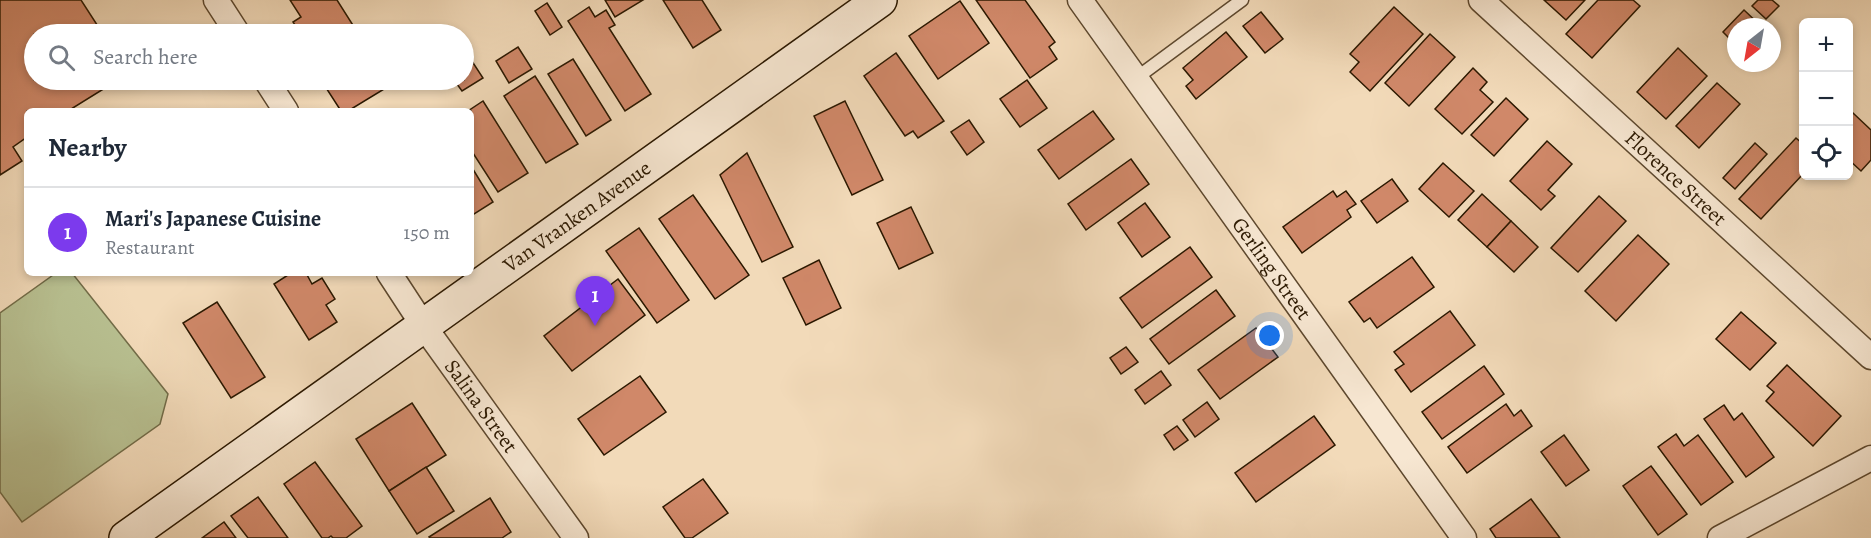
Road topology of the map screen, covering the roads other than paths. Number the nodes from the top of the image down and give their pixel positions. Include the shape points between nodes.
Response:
1 (216, 0) edge
2 (880, 0) edge
3 (1080, 0) edge
4 (1242, 0) edge
5 (1480, 0) edge
6 (232, 24) edge
7 (1135, 79) junction
8 (272, 90) edge
9 (284, 108) edge
10 (391, 276) edge
11 (423, 325) junction
12 (1871, 357) edge
13 (1871, 459) edge
14 (1749, 531) edge
15 (126, 538) edge
16 (576, 538) edge
17 (1464, 538) edge
18 (1720, 538) edge

1 - 6 street
2 - 11 street, Van Vranken Avenue
3 - 7 street, Gerling Street
4 - 7 lane
5 - 12 street, Florence Street
7 - 17 street, Gerling Street
8 - 9 street
10 - 11 street, Salina Street
11 - 15 street, Van Vranken Avenue
11 - 16 street, Salina Street
13 - 14 street
14 - 18 street

